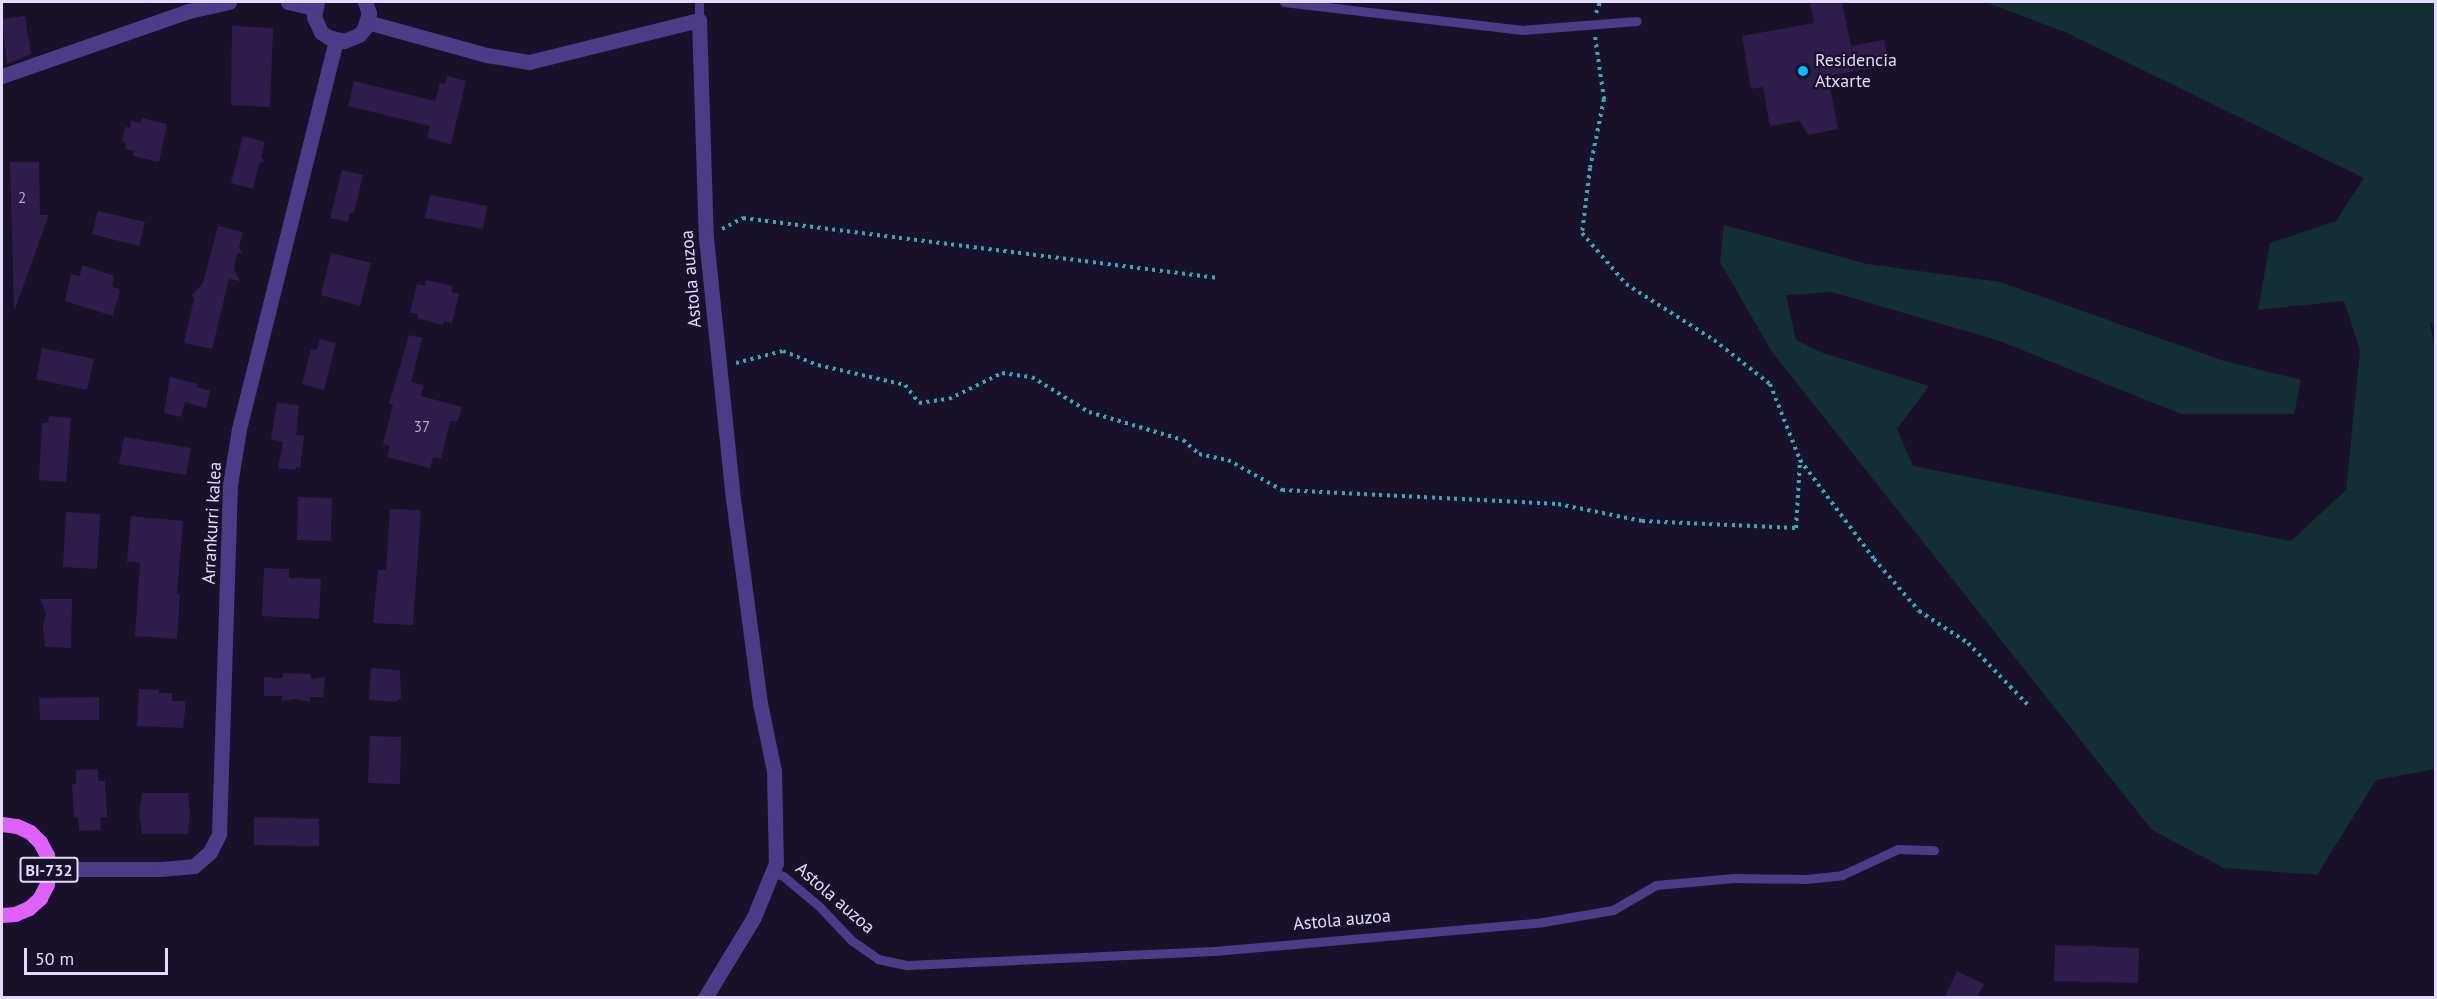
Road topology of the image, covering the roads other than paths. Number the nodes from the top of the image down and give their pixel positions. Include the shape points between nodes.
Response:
1 (229, 2) edge
2 (288, 2) edge
3 (365, 2) edge
4 (699, 2) edge
5 (1284, 2) edge
6 (315, 5) edge
7 (699, 20) junction
8 (1637, 21) dead end
9 (367, 22) junction
10 (336, 40) junction
11 (2, 76) edge
12 (2, 824) edge
13 (1934, 850) dead end
14 (49, 869) junction
15 (772, 872) junction
16 (2, 915) edge
17 (705, 998) edge

1 - 11 street via 153,23
2 - 6 street
3 - 9 street
4 - 7 lane
5 - 8 lane via 1522,30
6 - 10 street via 316,25
7 - 9 street via 529,62 487,55
7 - 15 street, Astola auzoa via 706,238 760,703 774,771 776,863
9 - 10 street via 358,35
10 - 14 street, Arrankurri kalea via 239,429 230,484 219,834 210,852 194,866 160,870
12 - 14 main road, BI-732 via 30,832 44,849
13 - 15 lane, Astola auzoa via 1898,849 1842,874 1806,879 1656,885 1613,910 1543,922 1214,951 907,965 878,959 851,940 783,876
14 - 16 main road, BI-732 via 40,898 29,908
15 - 17 street, Astola auzoa via 754,917

